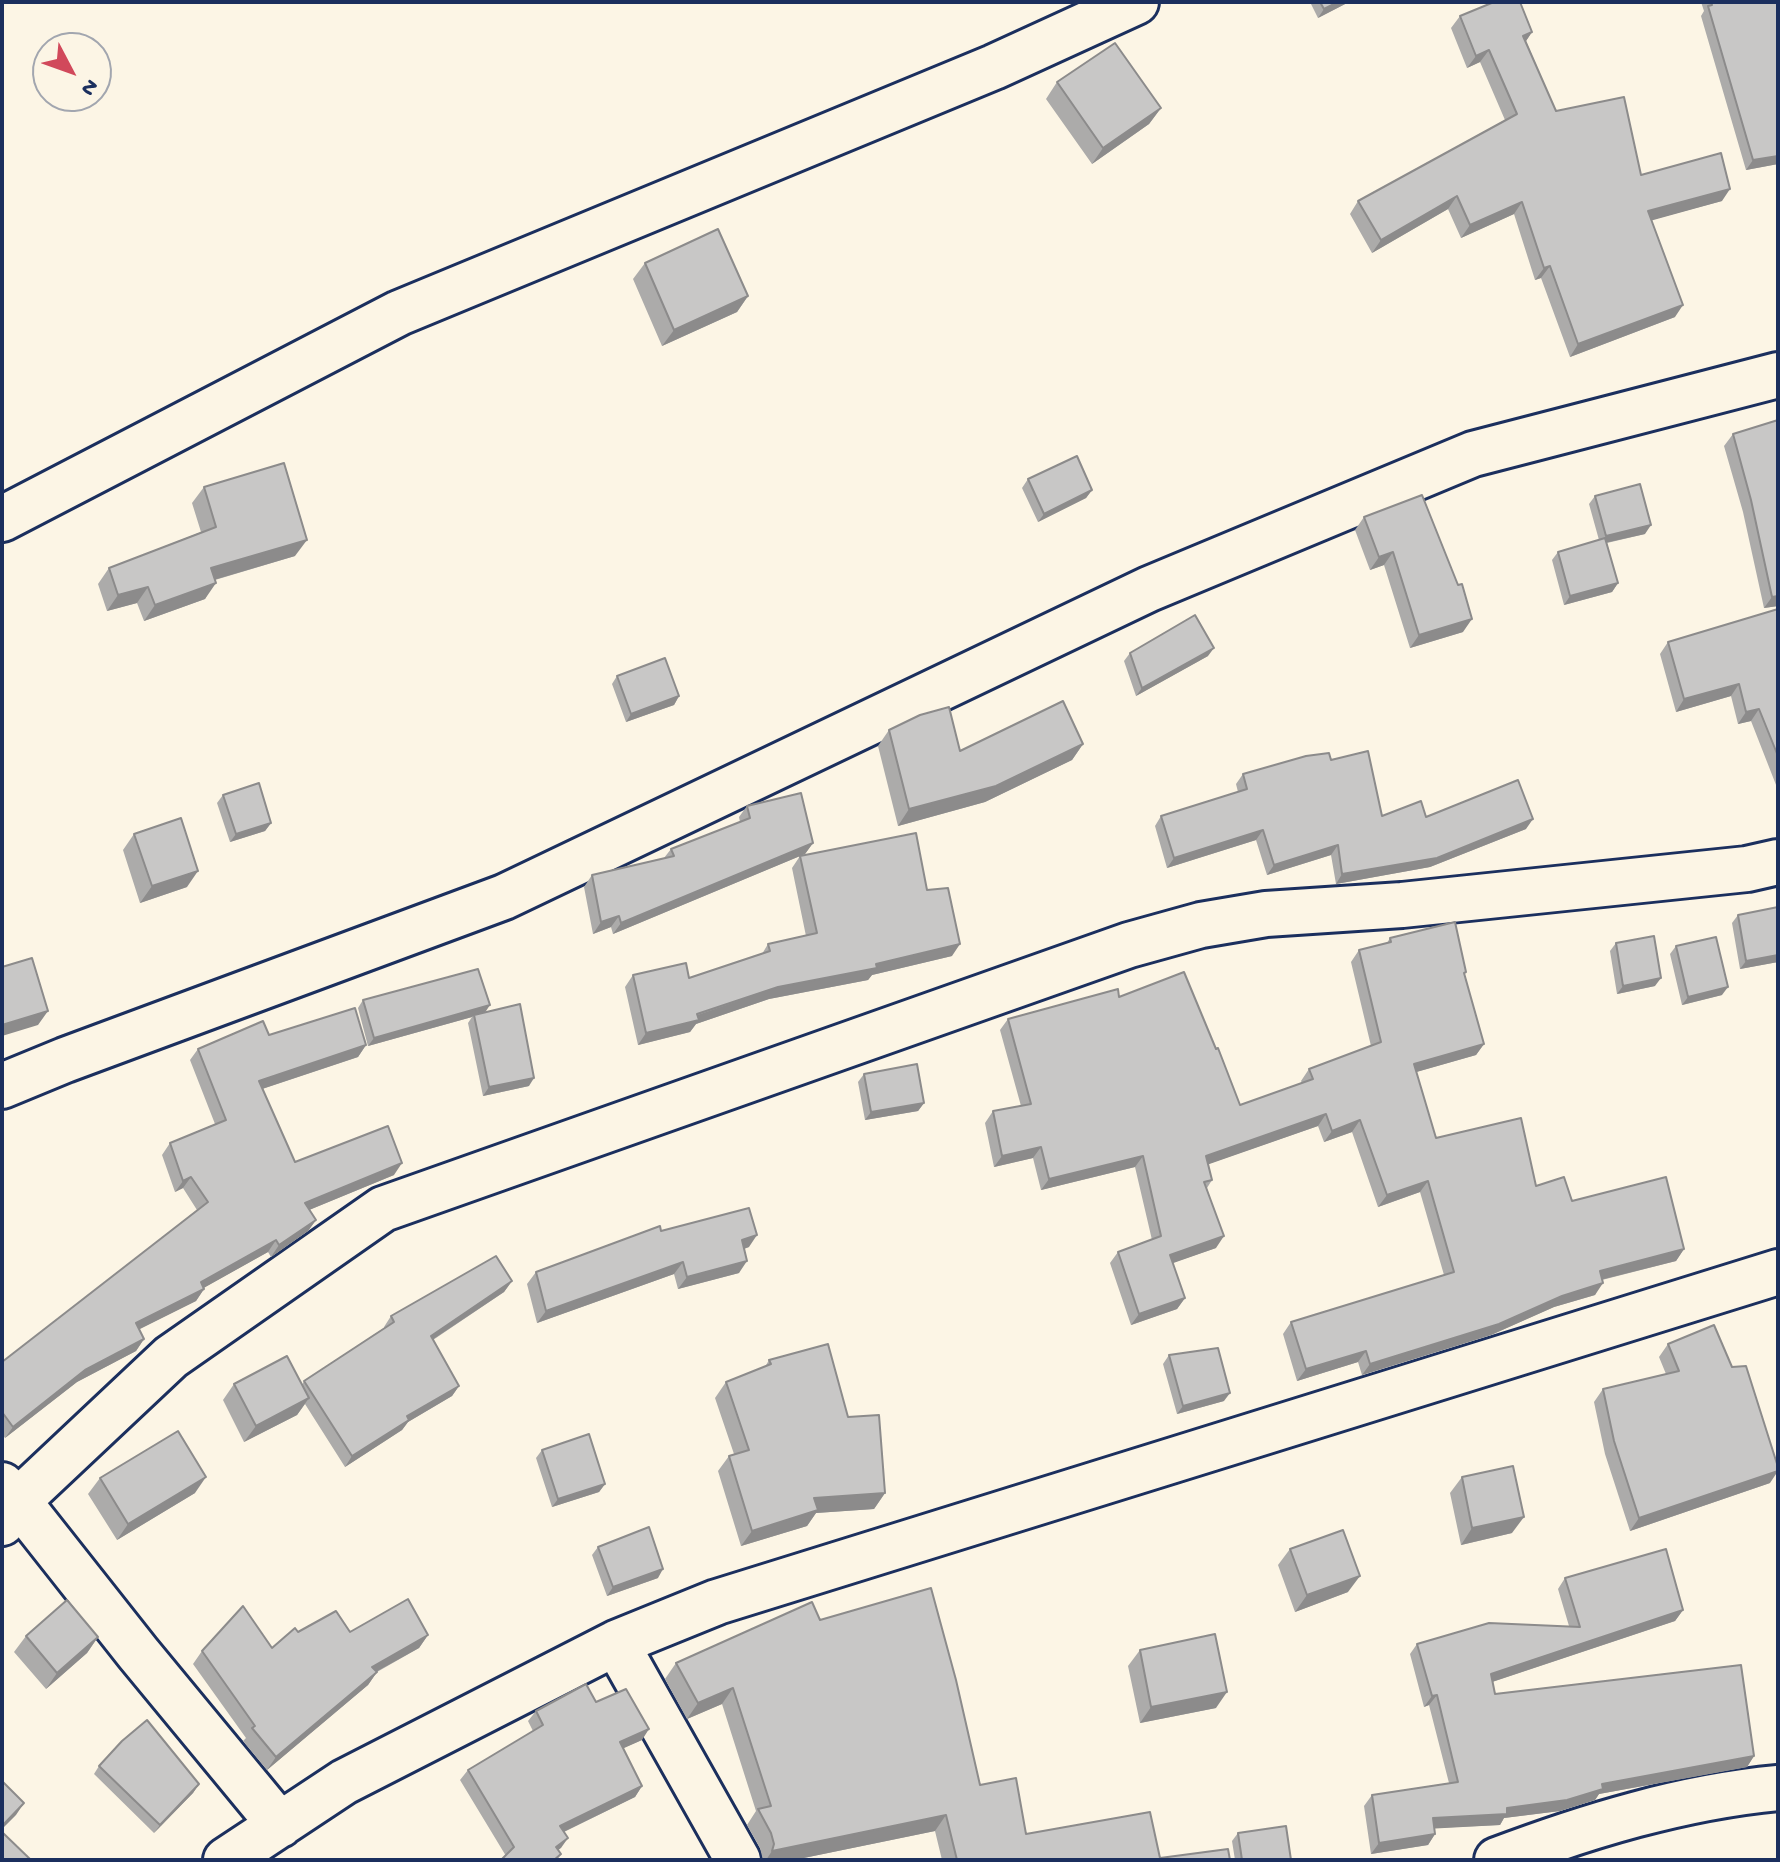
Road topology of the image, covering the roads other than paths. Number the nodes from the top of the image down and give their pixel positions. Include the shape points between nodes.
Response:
1 (1136, 2) edge
2 (1778, 375) edge
3 (2, 519) edge
4 (1778, 862) edge
5 (2, 1086) edge
6 (1778, 1272) edge
7 (7, 1503) edge
8 (616, 1643) junction
9 (1778, 1788) edge
10 (280, 1825) junction
11 (226, 1860) edge
12 (738, 1860) edge
13 (1497, 1860) edge

1 - 3 street via 994,67 399,313
2 - 5 street via 1473,454 1149,589 504,897
4 - 7 street via 1201,925 1129,945 383,1209 171,1357
6 - 8 street via 717,1602
7 - 10 street
8 - 10 street via 344,1782
8 - 12 street
9 - 13 street via 1732,1792 1567,1833
10 - 11 street

